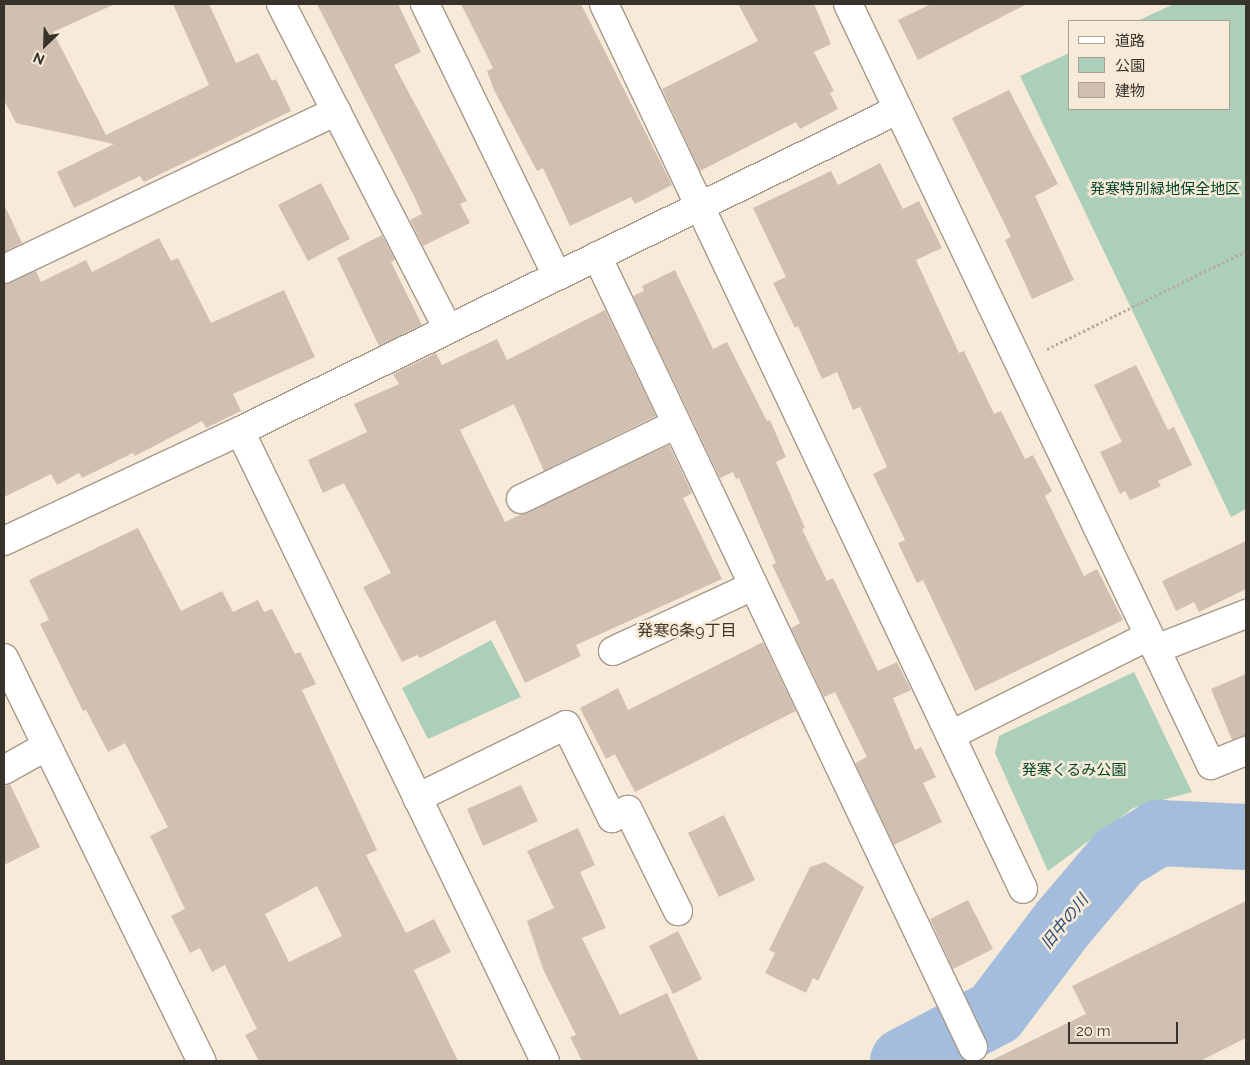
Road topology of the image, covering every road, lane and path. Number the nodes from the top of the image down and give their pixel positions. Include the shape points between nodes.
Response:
1 (281, 4) edge
2 (425, 4) edge
3 (604, 4) edge
4 (848, 4) edge
5 (897, 110) junction
6 (336, 111) junction
7 (700, 206) junction
8 (1246, 250) edge
9 (597, 256) junction
10 (4, 269) edge
11 (557, 276) junction
12 (448, 329) junction
13 (1046, 350) dead end
14 (676, 424) junction
15 (240, 431) junction
16 (521, 499) dead end
17 (4, 541) edge
18 (753, 586) junction
19 (1246, 614) edge
20 (1153, 642) junction
21 (613, 651) dead end
22 (4, 658) edge
23 (951, 735) junction
24 (46, 746) junction
25 (1246, 751) edge
26 (4, 770) edge
27 (417, 798) junction
28 (1023, 889) dead end
29 (678, 911) dead end
30 (973, 1047) dead end
31 (200, 1061) edge
32 (545, 1061) edge

1 - 6 street
2 - 11 street
3 - 7 street
4 - 5 street
5 - 7 street
5 - 20 street
6 - 10 street
6 - 12 street
7 - 9 street
7 - 23 street
8 - 13 path
9 - 11 street
9 - 14 street
11 - 12 street
12 - 15 street
14 - 16 street
14 - 18 street
15 - 17 street
15 - 27 street
18 - 21 street
18 - 30 street
19 - 20 street
20 - 23 street
20 - 25 street via 1211,765
22 - 24 street
23 - 28 street
24 - 26 street
24 - 31 street
27 - 29 street via 566,725 612,818 628,810
27 - 32 street

